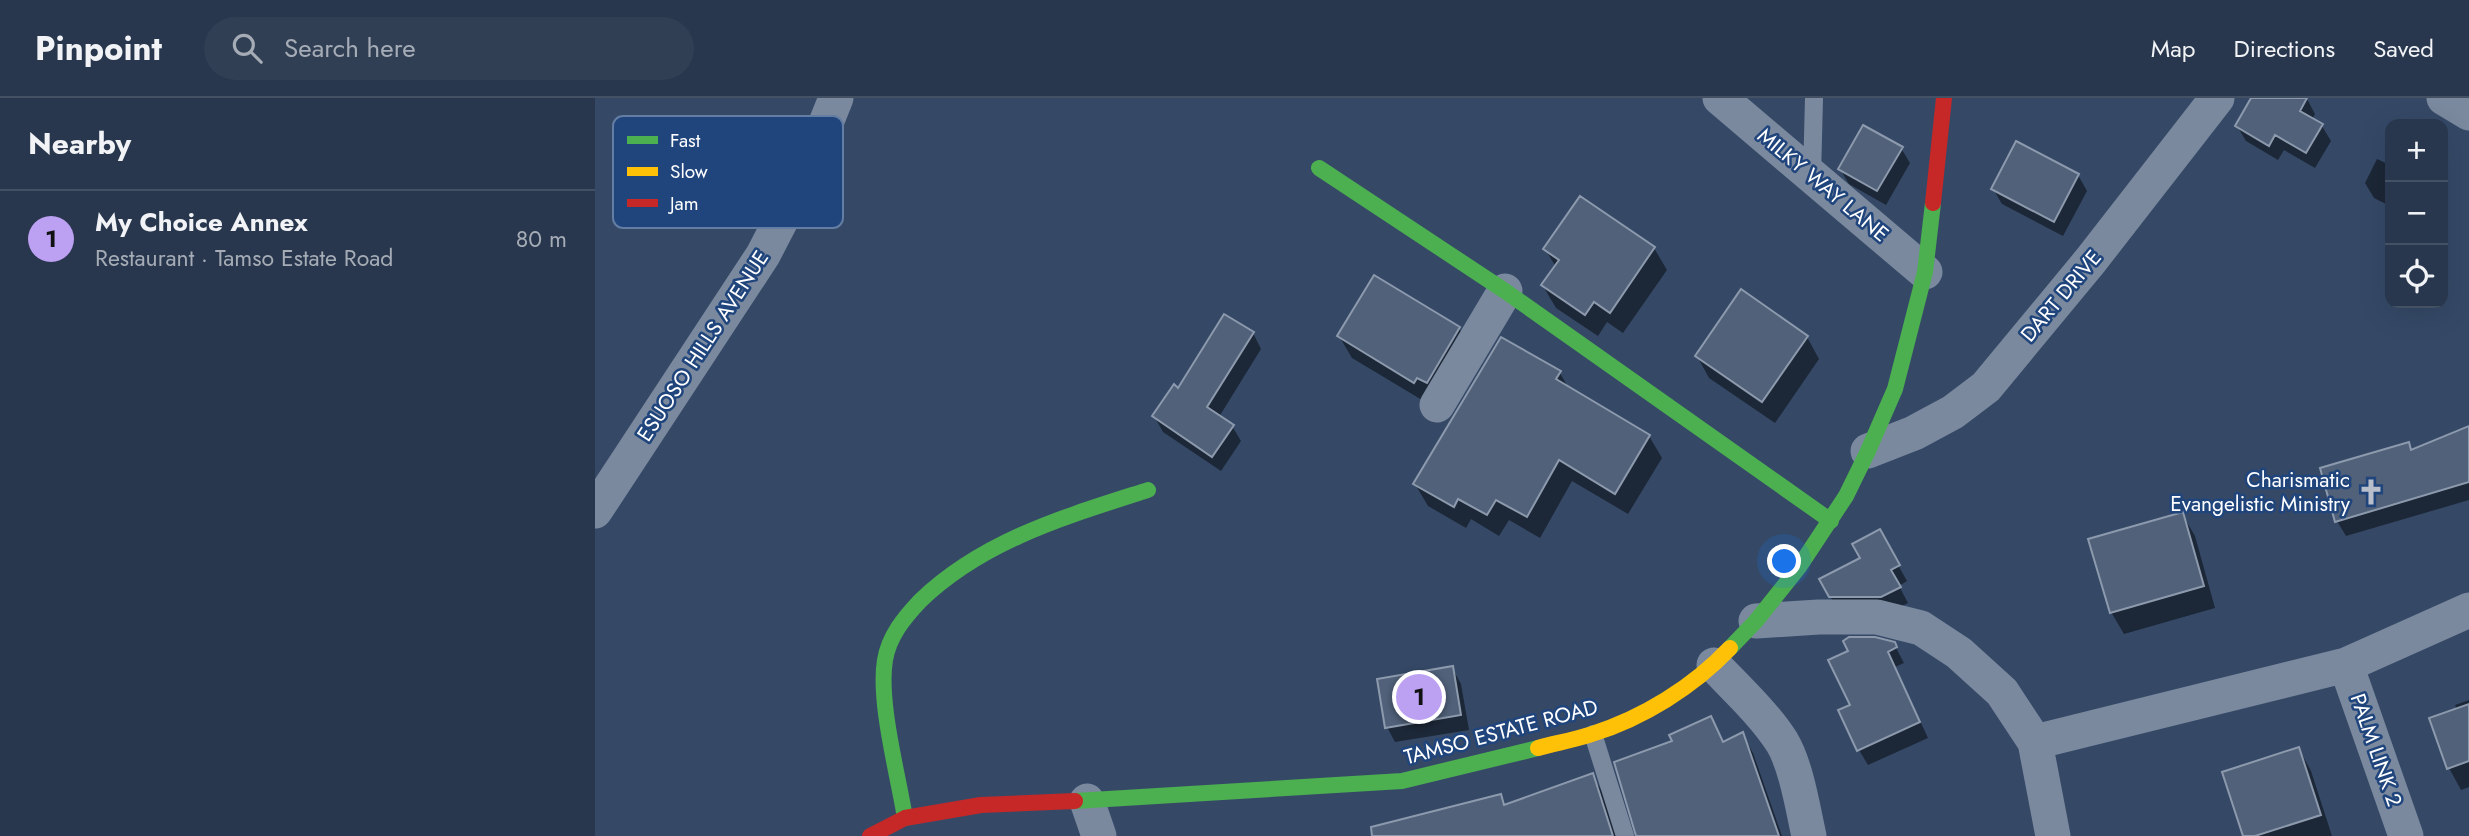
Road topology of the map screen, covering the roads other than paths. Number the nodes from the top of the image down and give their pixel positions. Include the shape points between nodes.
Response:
1 (836, 98) edge
2 (1720, 98) edge
3 (1814, 98) edge
4 (1944, 98) edge
5 (2217, 98) edge
6 (2444, 98) edge
7 (2469, 113) edge
8 (829, 116) edge
9 (1319, 168) dead end
10 (1812, 176) junction
11 (777, 228) edge
12 (1925, 272) junction
13 (1505, 291) junction
14 (1437, 405) dead end
15 (1868, 451) junction
16 (1147, 491) dead end
17 (595, 511) edge
18 (1831, 521) junction
19 (2469, 610) edge
20 (1756, 621) junction
21 (1714, 665) junction
22 (2346, 665) junction
23 (1593, 734) junction
24 (2035, 742) junction
25 (1087, 801) junction
26 (905, 818) junction
27 (870, 836) edge
28 (1099, 836) edge
29 (1625, 836) edge
30 (1809, 836) edge
31 (2053, 836) edge
32 (2406, 836) edge

1 - 8 street, ESUOSO HILLS AVENUE
2 - 10 street, MILKY WAY LANE
3 - 10 lane
4 - 12 street, TAMSO ESTATE ROAD
5 - 15 street, DART DRIVE via 1986,387 1953,412
6 - 7 street
9 - 13 street
10 - 12 street, MILKY WAY LANE
11 - 17 street, ESUOSO HILLS AVENUE
12 - 15 street, TAMSO ESTATE ROAD via 1895,389
13 - 14 street
13 - 18 street
15 - 18 street, TAMSO ESTATE ROAD
16 - 26 street via 1041,525 992,548 961,566 905,615 893,632 883,686
18 - 20 street, TAMSO ESTATE ROAD
19 - 22 street
20 - 21 street, TAMSO ESTATE ROAD
20 - 24 street via 1877,617 1921,628 1959,653 2002,692
21 - 23 street, TAMSO ESTATE ROAD via 1661,704
21 - 30 street via 1783,744
22 - 24 street
22 - 32 street, PALM LINK 2
23 - 25 street, TAMSO ESTATE ROAD via 1402,781
23 - 29 lane
24 - 31 street
25 - 26 street, TAMSO ESTATE ROAD via 981,805
25 - 28 street
26 - 27 street, TAMSO ESTATE ROAD

